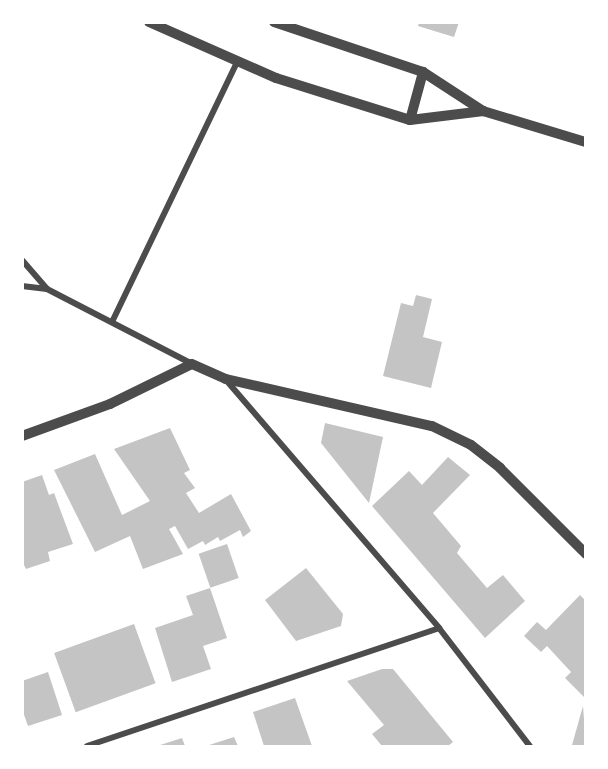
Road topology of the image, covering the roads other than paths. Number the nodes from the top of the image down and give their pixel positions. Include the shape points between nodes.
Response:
1 (148, 22) edge
2 (274, 22) edge
3 (237, 62) junction
4 (423, 72) junction
5 (483, 111) junction
6 (410, 120) junction
7 (585, 142) edge
8 (22, 260) edge
9 (22, 286) edge
10 (47, 289) junction
11 (112, 322) junction
12 (192, 364) junction
13 (226, 379) junction
14 (22, 436) edge
15 (585, 554) edge
16 (439, 628) junction
17 (87, 747) edge
18 (530, 747) edge

1 - 3 street
2 - 4 street
3 - 6 street
3 - 11 street
4 - 5 street
4 - 6 street
5 - 6 street
5 - 7 street
8 - 10 street
9 - 10 street
10 - 11 street
11 - 12 street
12 - 13 street
12 - 14 street via 111,405
13 - 15 street via 432,426 471,445 500,468
13 - 16 street
16 - 17 street
16 - 18 street

